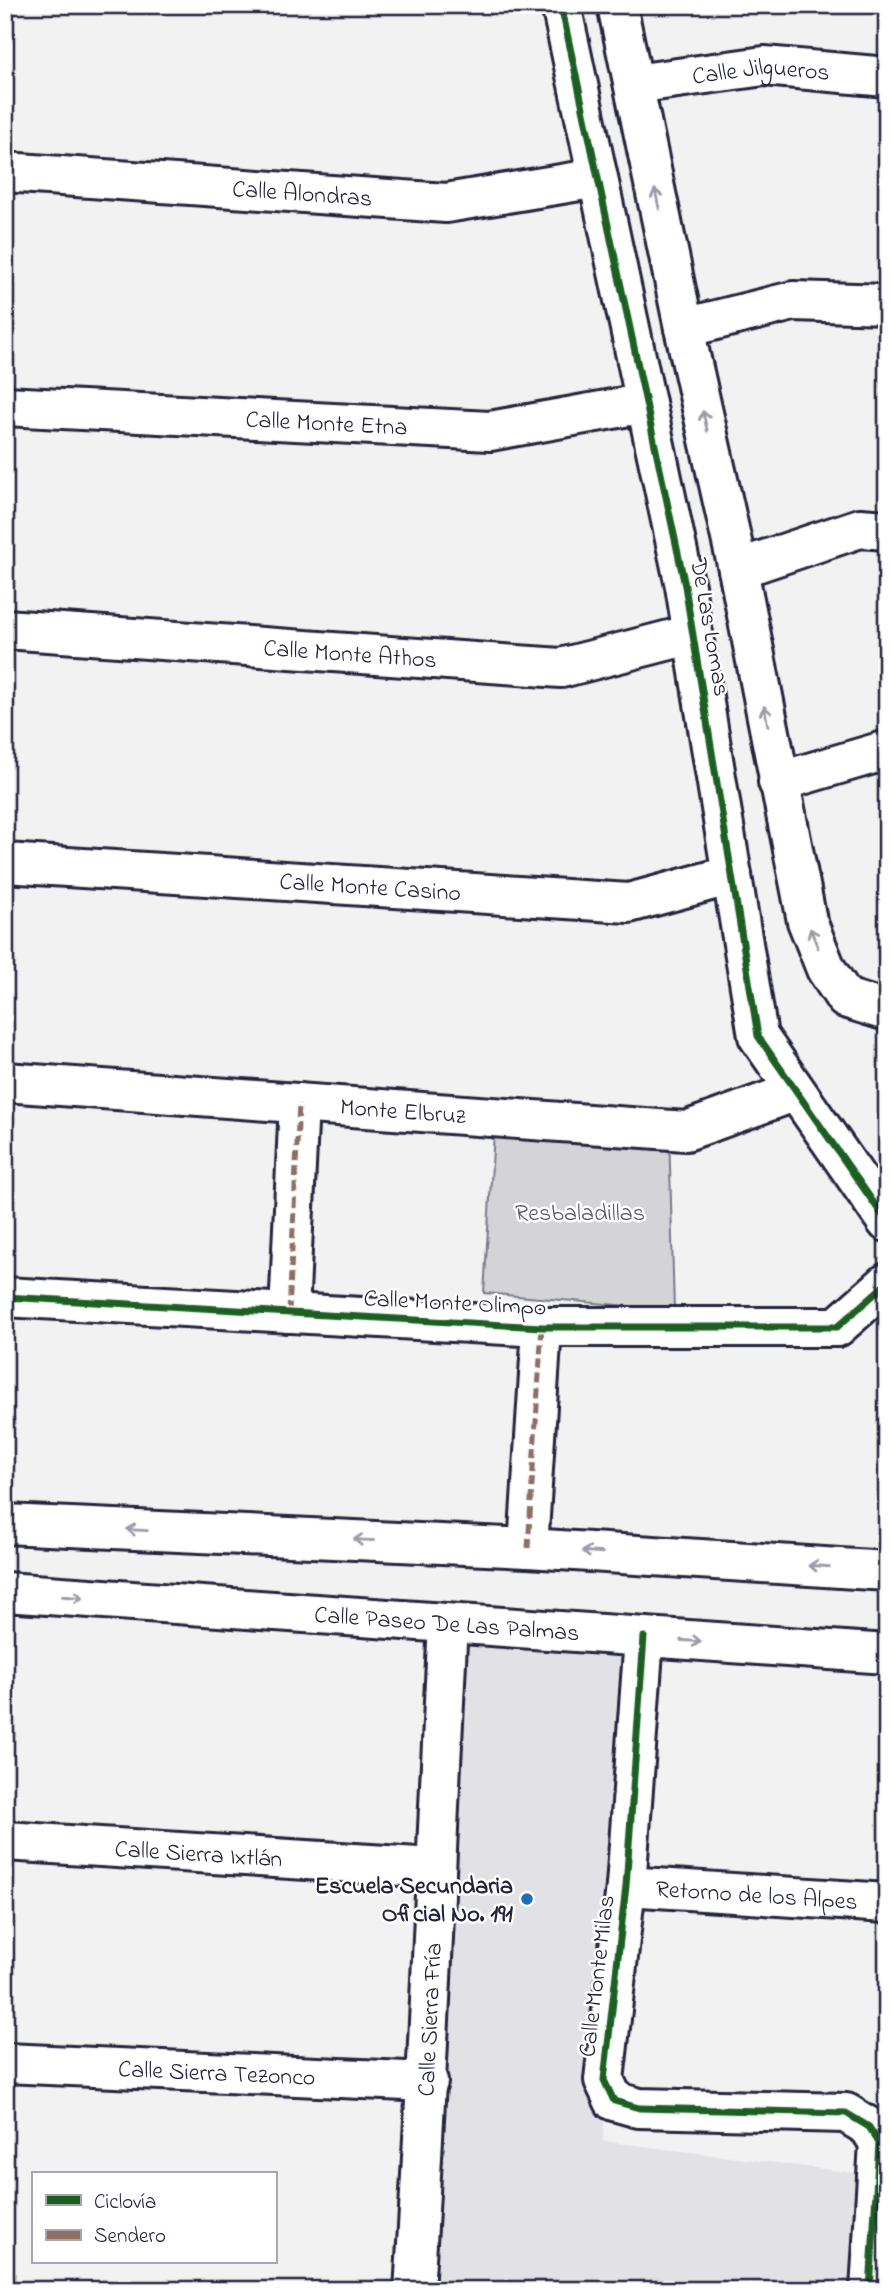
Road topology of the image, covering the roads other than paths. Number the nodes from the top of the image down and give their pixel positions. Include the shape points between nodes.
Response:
1 (561, 5) edge
2 (617, 5) edge
3 (887, 77) edge
4 (634, 84) junction
5 (5, 172) edge
6 (598, 178) junction
7 (887, 304) edge
8 (684, 328) junction
9 (646, 403) junction
10 (5, 406) edge
11 (718, 477) junction
12 (665, 491) junction
13 (887, 530) edge
14 (738, 569) junction
15 (5, 629) edge
16 (693, 634) junction
17 (887, 750) edge
18 (778, 782) junction
19 (5, 863) edge
20 (732, 875) junction
21 (887, 1011) edge
22 (5, 1082) edge
23 (794, 1092) junction
24 (299, 1102) junction
25 (887, 1223) edge
26 (887, 1283) edge
27 (5, 1297) edge
28 (289, 1312) junction
29 (542, 1327) junction
30 (5, 1524) edge
31 (528, 1548) junction
32 (887, 1571) edge
33 (5, 1592) edge
34 (449, 1624) junction
35 (644, 1637) junction
36 (887, 1654) edge
37 (5, 1842) edge
38 (434, 1868) junction
39 (626, 1886) junction
40 (887, 1903) edge
41 (5, 2063) edge
42 (428, 2082) junction
43 (883, 2143) edge
44 (414, 2290) edge
45 (870, 2290) edge

1 - 6 street, De Las Lomas
2 - 4 street, De Las Lomas
3 - 4 street, Calle Jilgueros via 764,66
8 -> 4 street, De Las Lomas
5 - 6 street, Calle Alondras via 446,202
6 - 9 street, De Las Lomas
7 - 8 street via 793,301
11 -> 8 street, De Las Lomas
9 - 10 street, Calle Monte Etna via 490,431
9 - 12 street, De Las Lomas
11 - 12 street
11 - 14 street, De Las Lomas
12 - 16 street, De Las Lomas
13 - 14 street via 860,528
18 -> 14 street, De Las Lomas
15 - 16 street, Calle Monte Athos via 561,668
16 - 20 street, De Las Lomas
17 - 18 street
21 -> 18 street, De Las Lomas via 845,998 826,969 807,921
19 - 20 street, Calle Monte Casino via 629,903
20 - 23 street, De Las Lomas via 758,1036
22 - 24 street, Monte Elbruz
23 - 24 street, Monte Elbruz via 686,1131
23 - 25 street, De Las Lomas
24 - 28 street
26 - 29 street, Calle Monte Olimpo via 837,1327
27 - 28 street, Calle Monte Olimpo
28 - 29 street, Calle Monte Olimpo
29 - 31 street
31 -> 30 street
32 -> 31 street
33 -> 34 street, Calle Paseo De Las Palmas
34 - 35 street, Calle Paseo De Las Palmas
34 - 38 street, Calle Sierra Fría
35 -> 36 street, Calle Paseo De Las Palmas
35 - 39 street, Calle Monte Milas
37 - 38 street, Calle Sierra Ixtlán
38 - 42 street, Calle Sierra Fría
39 - 40 street, Retorno de los Alpes
39 - 43 street, Calle Monte Milas via 604,2080 614,2101 639,2108 846,2113 869,2127
41 - 42 street, Calle Sierra Tezonco
42 - 44 street, Calle Sierra Fría
43 - 45 street, Calle Monte Milas

